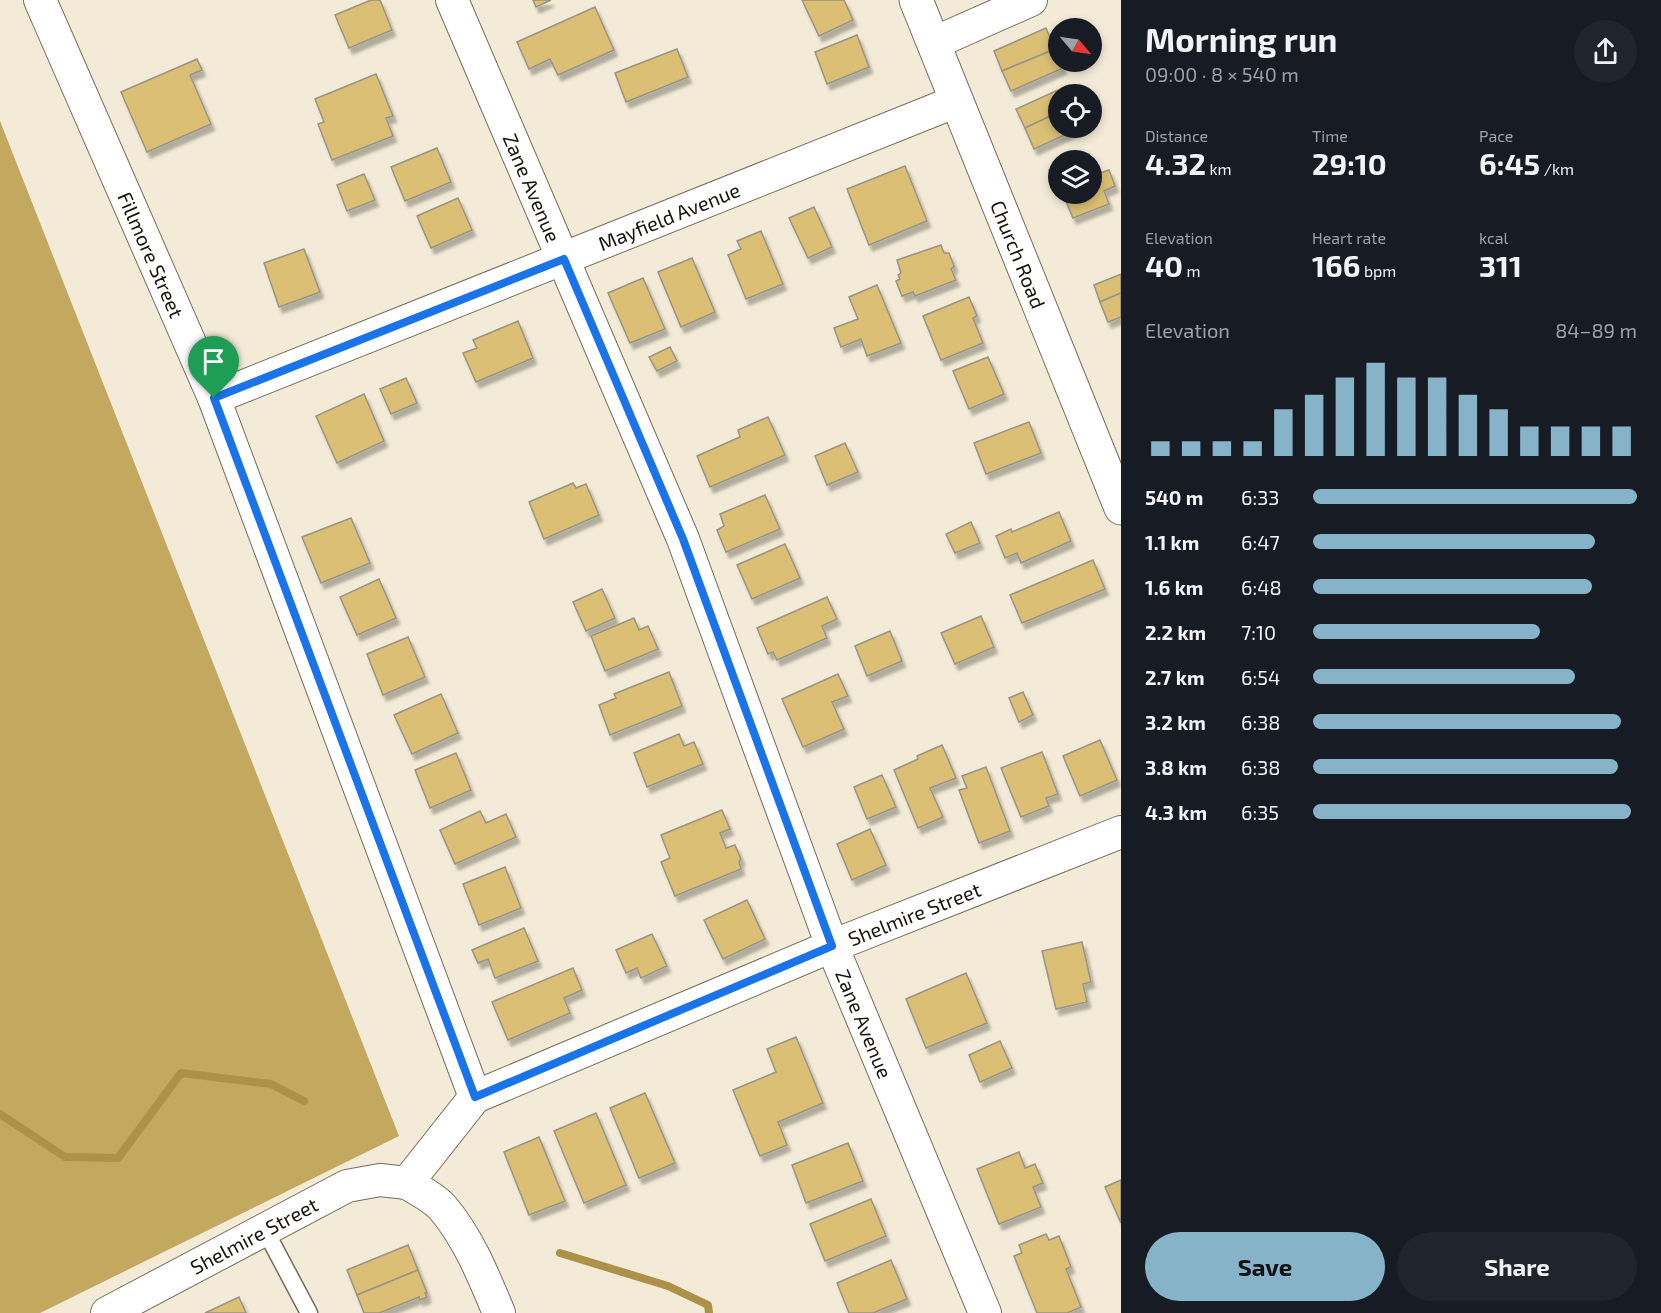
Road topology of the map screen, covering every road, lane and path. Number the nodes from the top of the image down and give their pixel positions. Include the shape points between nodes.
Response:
1 (40, 0) edge
2 (452, 0) edge
3 (916, 0) edge
4 (1031, 0) edge
5 (934, 43) junction
6 (957, 101) junction
7 (564, 259) junction
8 (214, 398) junction
9 (1121, 508) edge
10 (1121, 832) edge
11 (832, 946) junction
12 (475, 1097) junction
13 (407, 1183) junction
14 (265, 1230) junction
15 (117, 1311) edge
16 (309, 1313) edge
17 (499, 1313) edge
18 (985, 1313) edge

1 - 8 street, Fillmore Street
2 - 7 street, Zane Avenue
3 - 5 street, Church Road
4 - 5 street
5 - 6 street, Church Road
6 - 7 street, Mayfield Avenue
6 - 9 street, Church Road
7 - 8 street, Mayfield Avenue
7 - 11 street, Zane Avenue via 683,539
8 - 12 street, Fillmore Street
10 - 11 street, Shelmire Street
11 - 12 street, Shelmire Street
11 - 18 street, Zane Avenue
12 - 13 street
13 - 14 street, Shelmire Street via 380,1180 347,1186
13 - 17 street via 441,1205 482,1272
14 - 15 street, Shelmire Street
14 - 16 lane

